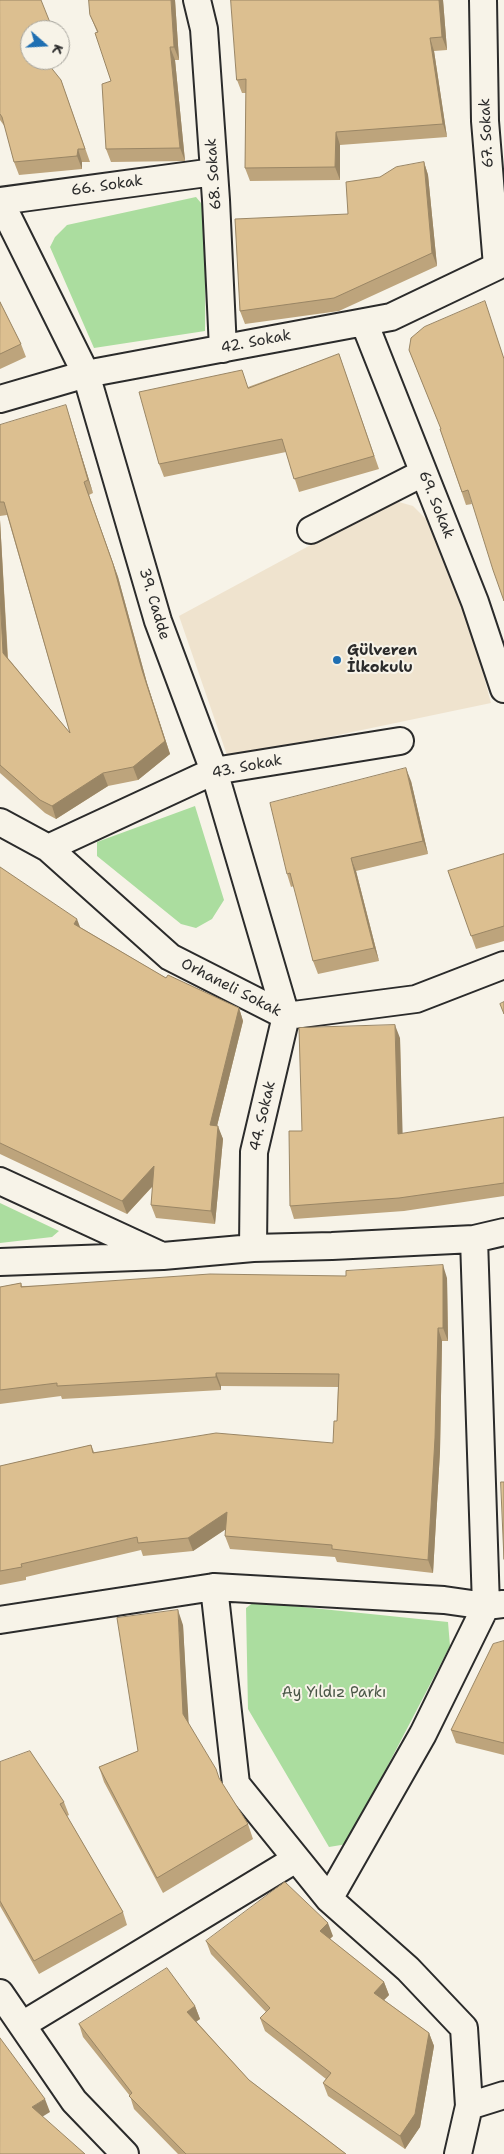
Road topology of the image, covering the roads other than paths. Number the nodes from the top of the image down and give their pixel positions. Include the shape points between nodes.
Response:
1 (197, 0) edge
2 (483, 0) edge
3 (214, 172) junction
4 (0, 201) edge
5 (501, 265) edge
6 (364, 322) junction
7 (222, 348) junction
8 (86, 374) junction
9 (0, 399) edge
10 (424, 473) junction
11 (311, 530) dead end
12 (504, 689) edge
13 (400, 740) dead end
14 (214, 771) junction
15 (0, 822) edge
16 (48, 848) junction
17 (504, 965) edge
18 (286, 1016) junction
19 (0, 1181) edge
20 (504, 1232) edge
21 (474, 1239) junction
22 (253, 1248) junction
23 (163, 1256) junction
24 (0, 1262) edge
25 (214, 1587) junction
26 (495, 1605) edge
27 (0, 1620) edge
28 (296, 1859) junction
29 (329, 1899) junction
30 (0, 1993) edge
31 (22, 2025) junction
32 (504, 2095) edge
33 (469, 2106) junction
34 (125, 2154) edge
35 (458, 2154) edge

1 - 3 street, 68. Sokak via 204,29
2 - 5 street, 67. Sokak via 485,121
3 - 4 street, 66. Sokak
3 - 7 street, 68. Sokak
4 - 8 street, 39. Cadde
5 - 6 street, 42. Sokak via 391,317
6 - 7 street, 42. Sokak
6 - 10 street, 69. Sokak
7 - 8 street, 42. Sokak
8 - 9 street, 42. Sokak
8 - 14 street, 39. Cadde via 158,622
10 - 11 street
10 - 12 street, 69. Sokak via 475,602
13 - 14 street, 43. Sokak
14 - 16 street, 43. Sokak
14 - 18 street, 39. Cadde
15 - 16 street, Orhaneli Sokak
16 - 18 street, Orhaneli Sokak via 170,957
17 - 18 street, Orhaneli Sokak via 416,998
18 - 22 street, 44. Sokak via 254,1152
19 - 23 street
20 - 21 street
21 - 22 street
21 - 26 street
22 - 23 street
23 - 24 street
25 - 26 street
25 - 27 street
25 - 28 street via 236,1784
26 - 29 street
28 - 29 street
28 - 31 street
29 - 33 street via 408,1969 464,2028
30 - 31 street
31 - 34 street via 74,2100
32 - 33 street
33 - 35 street

